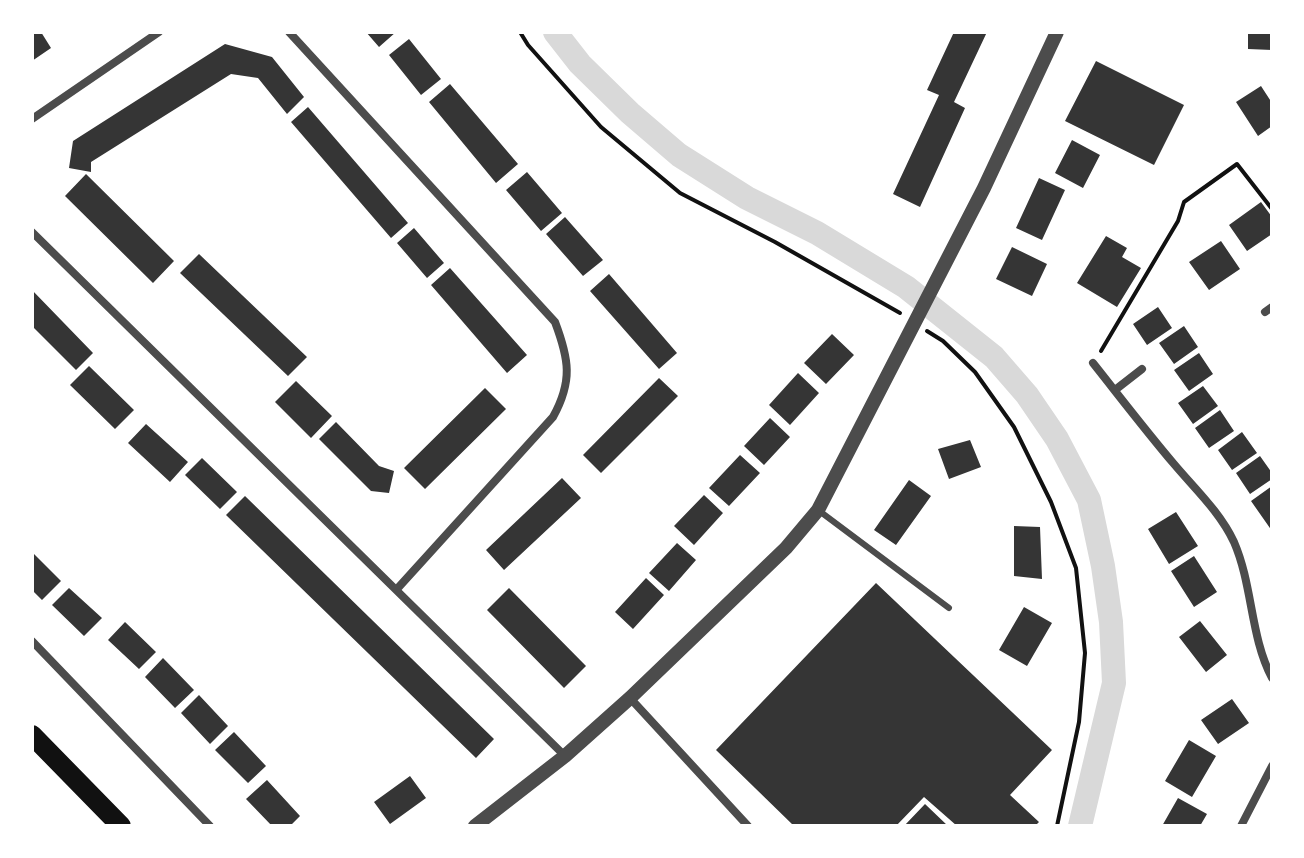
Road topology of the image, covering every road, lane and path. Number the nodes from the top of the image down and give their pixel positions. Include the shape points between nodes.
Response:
1 (159, 32) edge
2 (289, 32) edge
3 (1057, 32) edge
4 (32, 119) edge
5 (1272, 209) edge
6 (32, 232) edge
7 (1093, 363) joint
8 (1142, 369) dead end
9 (1115, 390) junction
10 (818, 510) junction
11 (397, 589) junction
12 (949, 608) dead end
13 (32, 641) edge
14 (1272, 678) edge
15 (630, 698) junction
16 (32, 735) edge
17 (565, 756) junction
18 (1272, 766) edge
19 (121, 826) edge
20 (210, 826) edge
21 (475, 826) edge
22 (748, 826) edge
23 (1241, 826) edge

1 - 4 street
2 - 11 street via 555,322 565,350 565,396 553,417
3 - 10 street via 984,188
5 - 7 path via 1237,164 1184,202 1178,221
6 - 11 street
7 - 9 street
8 - 9 street
9 - 14 street via 1212,506 1233,541 1262,659
10 - 12 lane
10 - 15 street via 786,548
11 - 17 street
13 - 20 street
15 - 17 street
15 - 22 street
16 - 19 main road
17 - 21 street
18 - 23 street

